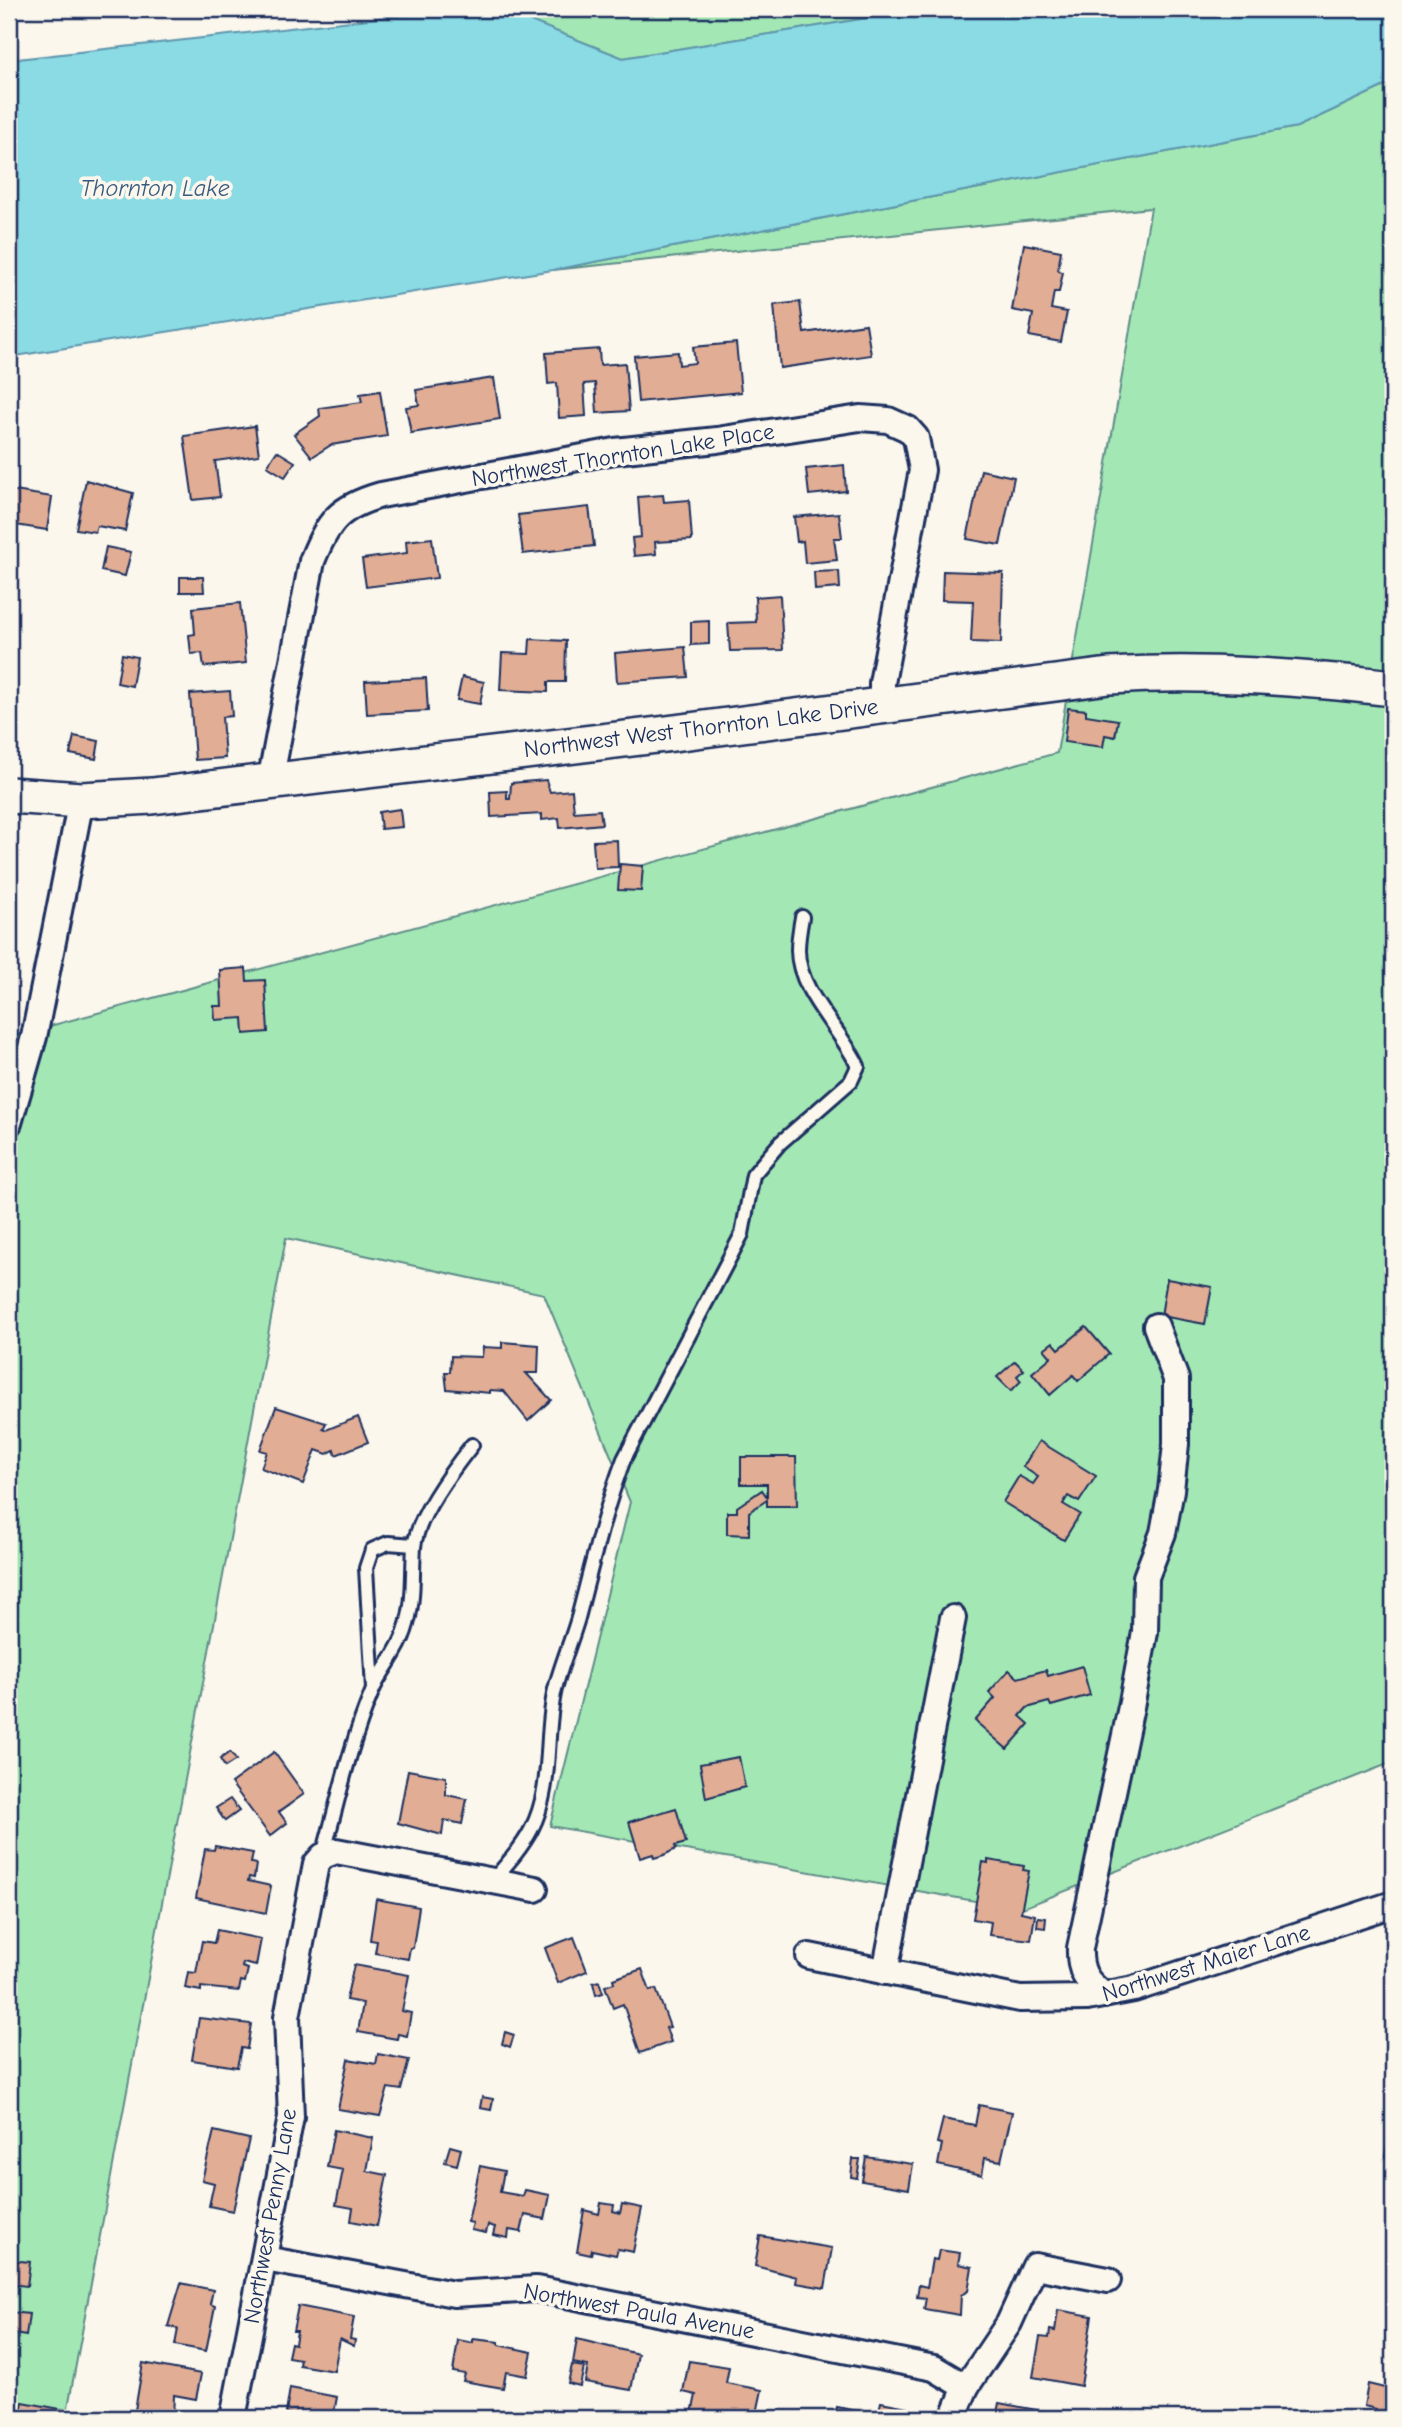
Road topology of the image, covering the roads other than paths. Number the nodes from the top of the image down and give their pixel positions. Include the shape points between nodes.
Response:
1 (1393, 688) edge
2 (882, 704) junction
3 (270, 782) junction
4 (9, 795) edge
5 (81, 800) junction
6 (802, 917) dead end
7 (9, 1123) edge
8 (1156, 1326) dead end
9 (472, 1445) dead end
10 (414, 1545) junction
11 (953, 1618) dead end
12 (373, 1689) junction
13 (323, 1856) junction
14 (492, 1881) junction
15 (535, 1889) dead end
16 (1393, 1904) edge
17 (809, 1956) dead end
18 (885, 1972) junction
19 (1104, 1995) junction
20 (265, 2259) junction
21 (1108, 2280) dead end
22 (966, 2387) junction
23 (233, 2418) edge
24 (953, 2418) edge

1 - 2 street, Northwest West Thornton Lake Drive via 1254,674 1171,672
2 - 3 street, Northwest West Thornton Lake Drive
2 - 3 street, Northwest Thornton Lake Place via 922,470 916,438 908,429 888,420 860,418 615,451 381,495 348,507 322,536 312,561
3 - 5 street, Northwest West Thornton Lake Drive
4 - 5 street, Northwest West Thornton Lake Drive
5 - 7 street via 34,1037
6 - 14 lane via 798,951 803,975 858,1066 851,1081 780,1143 754,1175 742,1234 624,1459 557,1681 540,1810 521,1848
8 - 19 street via 1176,1379 1176,1444 1164,1534 1146,1577 1145,1632 1132,1702 1080,1948 1082,1971
9 - 10 lane via 450,1474
10 - 12 lane via 413,1602 405,1632
10 - 12 lane via 388,1543 372,1550 366,1568
11 - 18 street
12 - 13 lane
13 - 14 street via 336,1851
13 - 20 street, Northwest Penny Lane via 314,1871 287,2017 291,2117
14 - 15 street
16 - 19 street, Northwest Maier Lane
17 - 18 street, Northwest Maier Lane
18 - 19 street, Northwest Maier Lane via 1020,1998 1066,2000
20 - 22 street, Northwest Paula Avenue via 454,2294 536,2288 923,2366
20 - 23 street, Northwest Penny Lane
21 - 22 street via 1035,2266 1009,2323
22 - 24 street

